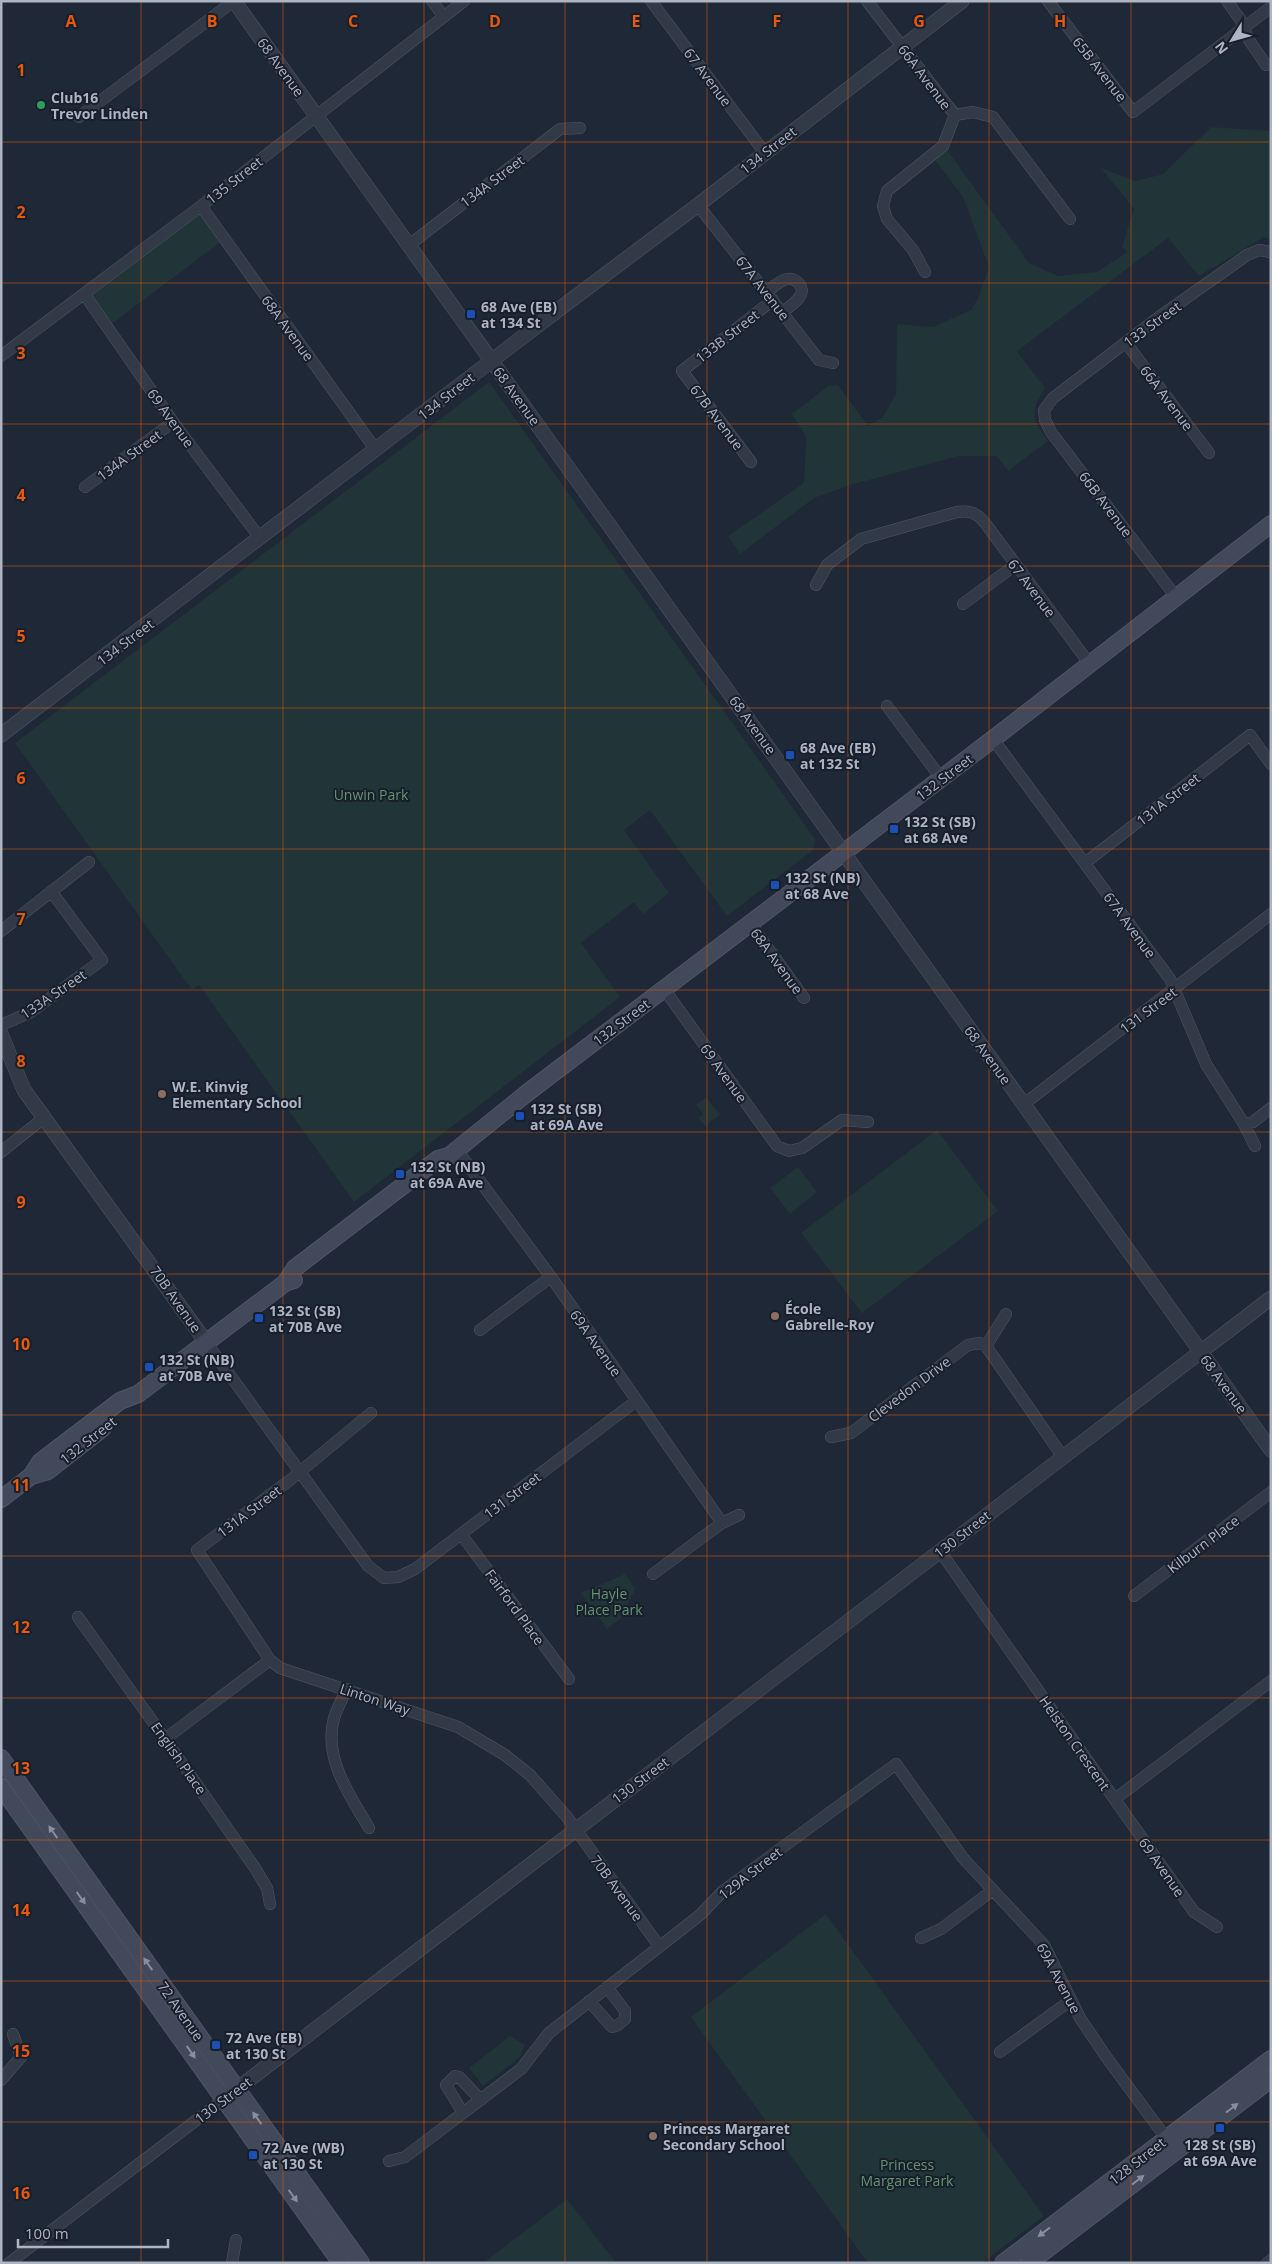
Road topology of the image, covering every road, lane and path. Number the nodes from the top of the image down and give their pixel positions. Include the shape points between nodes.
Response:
1 (234, 1) edge
2 (432, 1) edge
3 (464, 1) edge
4 (651, 1) edge
5 (868, 1) edge
6 (962, 1) edge
7 (1048, 1) edge
8 (1227, 1) edge
9 (1271, 7) edge
10 (444, 17) junction
11 (1244, 27) junction
12 (902, 47) junction
13 (1266, 65) dead end
14 (954, 115) junction
15 (316, 116) junction
16 (79, 117) dead end
17 (580, 128) dead end
18 (765, 153) junction
19 (698, 205) junction
20 (201, 206) junction
21 (1070, 219) dead end
22 (409, 245) junction
23 (1268, 251) edge
24 (925, 272) dead end
25 (85, 295) junction
26 (770, 296) junction
27 (782, 312) junction
28 (1126, 343) junction
29 (1, 356) edge
30 (492, 361) junction
31 (833, 363) dead end
32 (682, 371) joint
33 (1045, 408) joint
34 (173, 422) junction
35 (376, 450) junction
36 (1209, 453) dead end
37 (751, 462) dead end
38 (85, 487) dead end
39 (1269, 528) edge
40 (260, 538) junction
41 (1015, 564) junction
42 (816, 586) dead end
43 (1176, 597) junction
44 (963, 604) dead end
45 (1089, 663) junction
46 (887, 706) dead end
47 (1, 735) edge
48 (993, 739) junction
49 (1271, 764) edge
50 (942, 778) junction
51 (844, 853) junction
52 (89, 862) dead end
53 (1085, 863) junction
54 (51, 891) junction
55 (1271, 914) edge
56 (750, 923) junction
57 (1, 931) edge
58 (664, 989) junction
59 (1175, 989) junction
60 (804, 998) dead end
61 (1, 1025) edge
62 (1, 1034) edge
63 (1024, 1104) junction
64 (1271, 1108) edge
65 (45, 1118) junction
66 (868, 1122) dead end
67 (1248, 1123) junction
68 (1254, 1146) dead end
69 (1, 1152) edge
70 (453, 1153) junction
71 (551, 1277) junction
72 (1271, 1298) edge
73 (1006, 1314) dead end
74 (480, 1330) dead end
75 (206, 1342) junction
76 (986, 1346) junction
77 (1201, 1352) junction
78 (636, 1401) junction
79 (371, 1413) dead end
80 (831, 1437) dead end
81 (1271, 1450) edge
82 (1063, 1457) junction
83 (300, 1470) junction
84 (1271, 1492) edge
85 (1, 1499) edge
86 (739, 1514) dead end
87 (722, 1523) junction
88 (461, 1534) junction
89 (197, 1550) joint
90 (940, 1551) junction
91 (653, 1574) dead end
92 (384, 1578) joint
93 (1134, 1596) dead end
94 (78, 1617) dead end
95 (270, 1660) junction
96 (569, 1679) dead end
97 (1271, 1681) edge
98 (347, 1689) junction
99 (165, 1739) junction
100 (1, 1758) edge
101 (896, 1764) joint
102 (1, 1787) edge
103 (1115, 1799) junction
104 (369, 1828) dead end
105 (576, 1829) junction
106 (992, 1890) junction
107 (270, 1904) dead end
108 (1217, 1927) dead end
109 (921, 1938) dead end
110 (659, 1946) junction
111 (607, 1987) junction
112 (1071, 2000) junction
113 (589, 2001) junction
114 (13, 2034) dead end
115 (1000, 2052) dead end
116 (1271, 2059) edge
117 (1271, 2079) edge
118 (1, 2080) edge
119 (231, 2094) junction
120 (481, 2100) junction
121 (463, 2113) junction
122 (1173, 2143) junction
123 (389, 2161) dead end
124 (1114, 2178) junction
125 (1076, 2227) junction
126 (236, 2240) dead end
127 (1271, 2260) edge
128 (9, 2263) edge
129 (232, 2263) edge
130 (341, 2263) edge
131 (361, 2263) edge
132 (1003, 2263) edge
133 (1029, 2263) edge
134 (1267, 2263) edge

1 - 15 street, 68 Avenue
1 - 16 street
2 - 10 street
3 - 10 street, 135 Street
4 - 18 street, 67 Avenue
5 - 12 street, 66A Avenue
6 - 12 street, 134 Street
7 - 11 street, 65B Avenue via 1134,112
8 - 11 street
9 - 11 street
10 - 15 street, 135 Street
11 - 13 street
12 - 14 street, 66A Avenue
12 - 18 street, 134 Street
14 - 21 street, 66A Avenue via 973,112 993,117
14 - 24 street via 943,146 887,190 883,206 887,219 913,250
15 - 20 street, 135 Street
15 - 22 street, 68 Avenue
17 - 22 street, 134A Street via 560,129
18 - 19 street, 134 Street
19 - 26 street, 67A Avenue
19 - 30 street, 134 Street
20 - 25 street, 135 Street
20 - 35 street, 68A Avenue
22 - 30 street, 68 Avenue
23 - 28 street, 133 Street via 1253,252 1231,266
25 - 29 street, 135 Street
25 - 34 street, 69 Avenue
26 - 27 street, 67A Avenue
26 - 27 street, 133B Street via 787,279 800,283 802,295
26 - 32 street, 133B Street
27 - 31 street, 67A Avenue via 819,360
28 - 33 street, 133 Street via 1053,398
28 - 36 street, 66A Avenue
30 - 35 street, 134 Street
30 - 51 street, 68 Avenue
32 - 37 street, 67B Avenue
33 - 43 street, 66B Avenue via 1045,420 1051,432
34 - 38 street, 134A Street
34 - 40 street, 69 Avenue
35 - 40 street, 134 Street
39 - 43 main road, 132 Street
40 - 47 street, 134 Street
41 - 42 street, 67 Avenue via 975,513 956,512 860,538 827,566
41 - 44 street
41 - 45 street, 67 Avenue
43 - 45 main road, 132 Street
45 - 48 main road, 132 Street
46 - 50 street
48 - 50 main road, 132 Street
48 - 53 street, 67A Avenue
49 - 53 street, 131A Street via 1250,735
50 - 51 main road, 132 Street
51 - 56 main road, 132 Street
51 - 63 street, 68 Avenue
52 - 54 street
53 - 59 street, 67A Avenue
54 - 57 street
54 - 61 street, 133A Street via 102,960 31,1012
55 - 59 street, 131 Street
56 - 58 main road, 132 Street
56 - 60 street, 68A Avenue
58 - 66 street, 69 Avenue via 777,1146 789,1151 802,1148 842,1120
58 - 70 main road, 132 Street
59 - 63 street, 131 Street
59 - 67 street, 67A Avenue via 1206,1064
62 - 65 street, 70B Avenue via 24,1090
63 - 77 street, 68 Avenue
64 - 67 street
65 - 69 street
65 - 75 street, 70B Avenue
67 - 68 street, 67A Avenue
70 - 71 street, 69A Avenue
70 - 75 main road, 132 Street via 444,1166 302,1277 285,1283
71 - 74 street
71 - 78 street, 69A Avenue
72 - 77 street, 130 Street
73 - 76 street
75 - 83 street, 70B Avenue
75 - 85 main road, 132 Street via 138,1394 127,1410 48,1471 32,1476
76 - 80 street, Clevedon Drive via 980,1343 968,1345 851,1433
76 - 82 street
77 - 81 street, 68 Avenue
77 - 82 street, 130 Street
78 - 87 street, 69A Avenue
78 - 88 street, 131 Street
79 - 83 street, 131A Street
82 - 90 street, 130 Street
83 - 89 street, 131A Street
83 - 92 street, 70B Avenue via 368,1566
84 - 93 street, Kilburn Place
86 - 87 street
87 - 91 street
88 - 92 street, 131 Street via 415,1569 398,1577
88 - 96 street, Fairford Place
89 - 95 street, Linton Way
90 - 103 street, Helston Crescent
90 - 105 street, 130 Street
94 - 99 street, English Place
95 - 98 street, Linton Way via 280,1668
95 - 99 street
97 - 103 street, Helston Crescent
98 - 104 street via 334,1718 332,1748 339,1775
98 - 105 street, Linton Way via 458,1726 530,1775
99 - 107 street, English Place via 259,1875 267,1888
119 -> 100 main road, 72 Avenue
101 - 106 street, 69A Avenue via 962,1858
101 - 110 street, 129A Street via 723,1891 700,1915
102 -> 119 main road, 72 Avenue
103 - 108 street, 69 Avenue via 1194,1912
105 - 110 street, 70B Avenue
105 - 119 street, 130 Street
106 - 109 street via 941,1929
106 - 112 street, 69A Avenue via 1044,1945
110 - 111 street, 129A Street
111 - 113 street, 129A Street
111 - 113 street via 625,2011 626,2019 612,2027
112 - 115 street
112 - 122 street, 69A Avenue via 1096,2042
113 - 120 street, 129A Street via 549,2033 521,2069
114 - 118 street via 20,2057
116 - 122 main road, 128 Street
122 -> 117 main road, 128 Street
119 - 128 street, 130 Street
119 -> 130 main road, 72 Avenue
131 -> 119 main road, 72 Avenue
120 - 121 street, 129A Street
120 - 121 street via 459,2076 449,2080 446,2085
121 - 123 street, 129A Street via 406,2157
122 - 124 main road, 128 Street
125 -> 122 main road, 128 Street
124 - 125 main road via 1103,2196 1075,2218
124 -> 132 main road, 128 Street
125 - 133 main road, 128 Street
126 - 129 street
127 - 134 street

